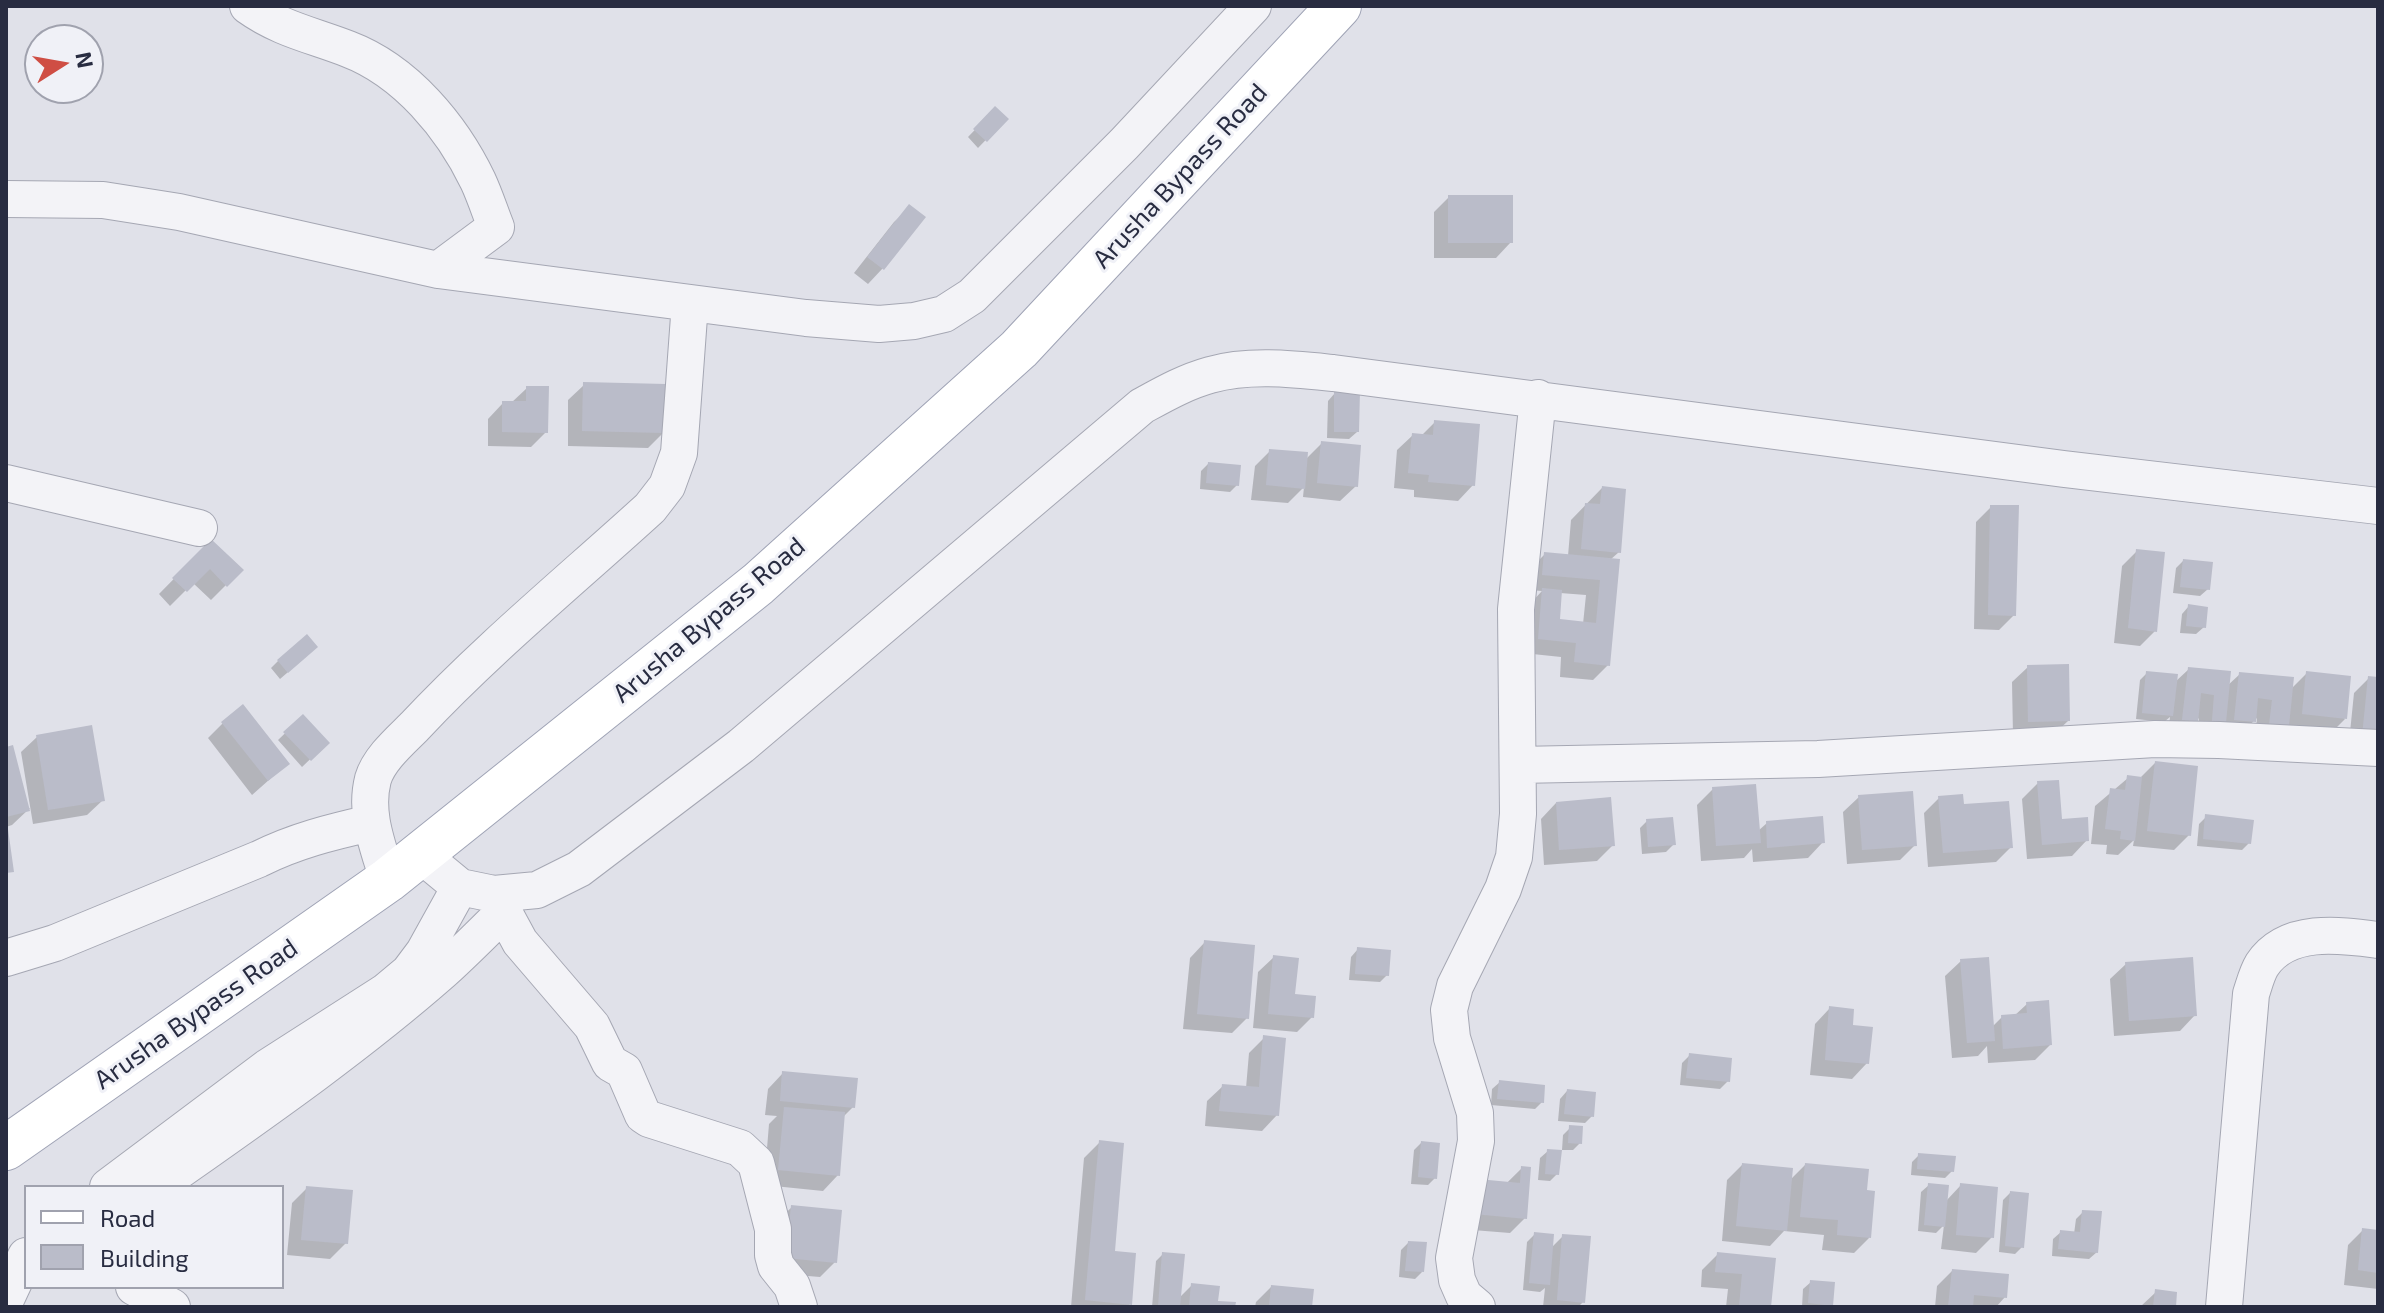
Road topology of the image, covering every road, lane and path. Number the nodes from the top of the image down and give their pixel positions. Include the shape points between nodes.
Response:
1 (248, 6) edge
2 (1253, 6) edge
3 (1339, 6) edge
4 (300, 19) edge
5 (6, 199) edge
6 (438, 270) junction
7 (690, 303) junction
8 (1538, 398) junction
9 (6, 483) edge
10 (2378, 506) edge
11 (199, 528) dead end
12 (2378, 748) edge
13 (1518, 765) junction
14 (371, 823) junction
15 (404, 867) junction
16 (486, 898) junction
17 (2378, 940) edge
18 (6, 958) edge
19 (6, 1148) edge
20 (111, 1185) edge
21 (159, 1185) edge
22 (24, 1260) edge
23 (138, 1289) edge
24 (6, 1299) edge
25 (1464, 1303) edge
26 (172, 1307) edge
27 (799, 1307) edge
28 (2224, 1307) edge

1 - 4 street via 269,21
2 - 7 street via 972,296 944,314 879,324
3 - 15 main road, Arusha Bypass Road via 1019,349 758,584
4 - 6 street via 387,69 427,105 479,182 496,227
5 - 6 street via 103,200 179,212
6 - 7 street
7 - 14 street via 679,453 667,486 650,508 441,698 392,750 374,776
8 - 10 street
8 - 13 street via 1516,609
8 - 16 street via 1292,369 1212,374 1179,386 1142,406 741,746 579,869 537,890
9 - 11 street
12 - 13 street via 2155,739 1818,759
13 - 25 street via 1514,857 1449,1010 1475,1113 1476,1141 1454,1258
14 - 15 street
14 - 18 street via 297,841 55,943
15 - 16 street
15 - 19 main road, Arusha Bypass Road
16 - 20 street via 385,992 268,1067
16 - 21 street via 444,971 318,1072
16 - 27 street via 592,1026 610,1063 624,1071 643,1115 740,1148 756,1163 773,1229 776,1266 792,1286
17 - 28 street via 2324,934 2279,950 2263,965 2251,994
22 - 24 street
23 - 26 street

